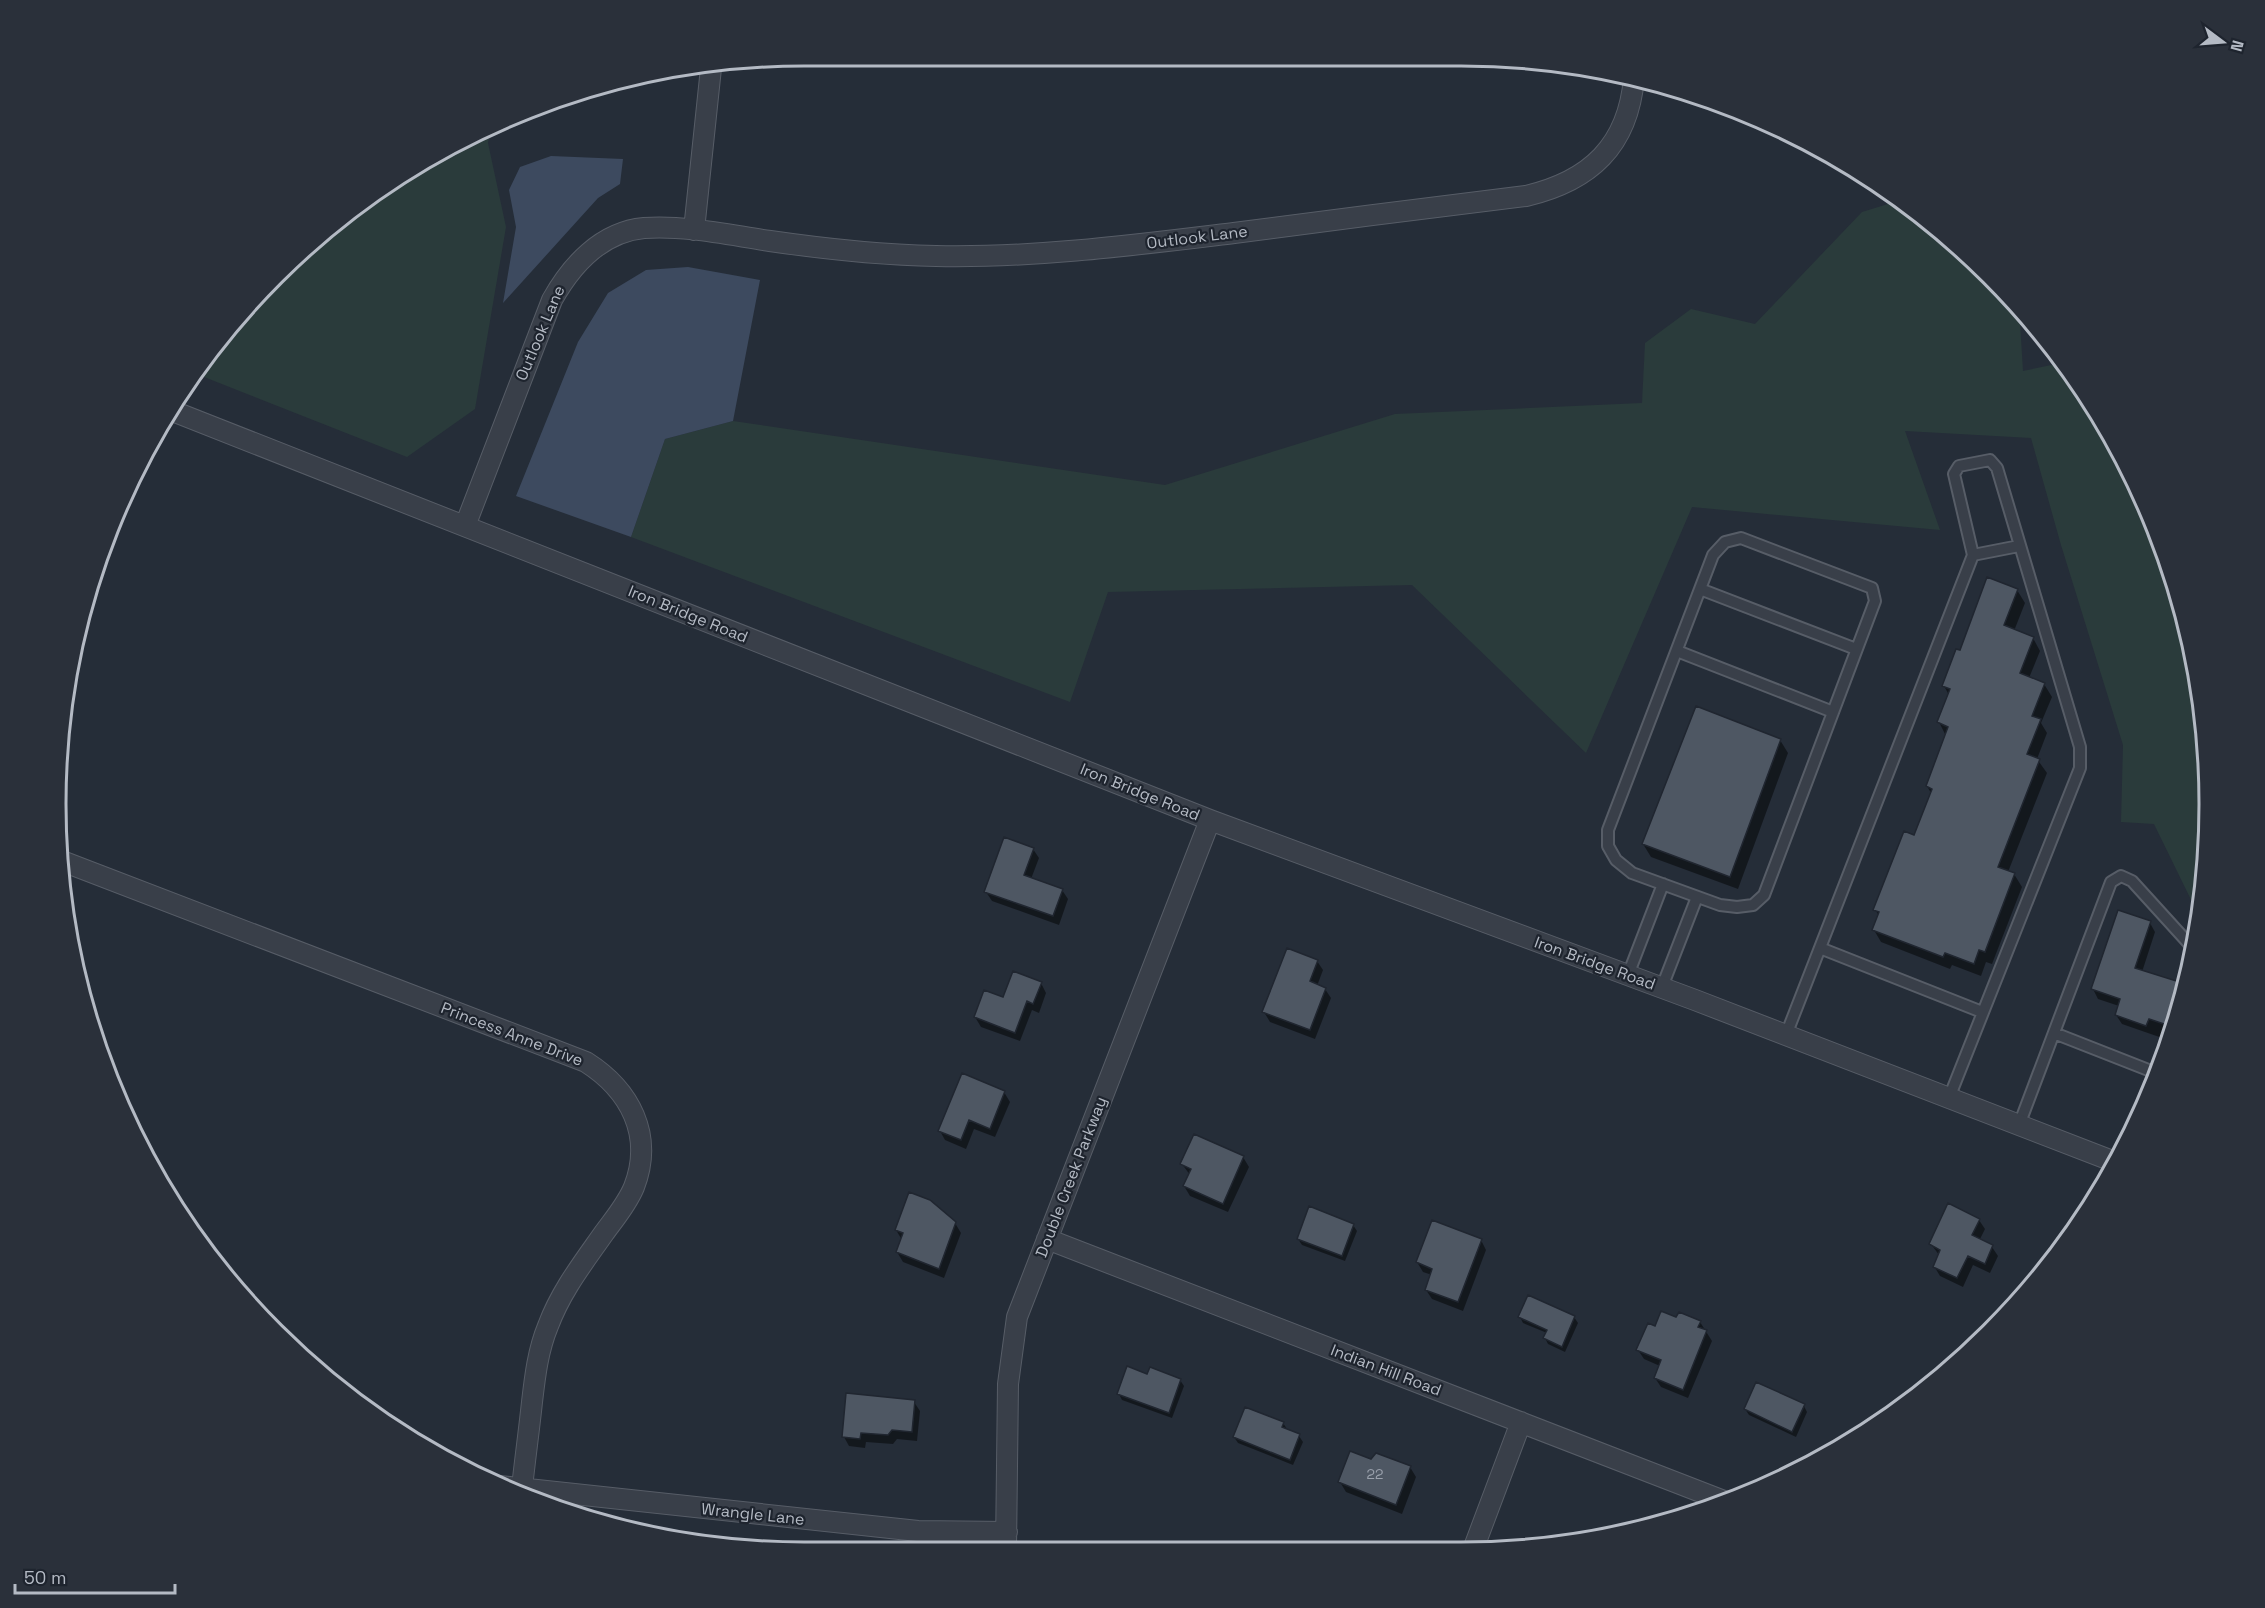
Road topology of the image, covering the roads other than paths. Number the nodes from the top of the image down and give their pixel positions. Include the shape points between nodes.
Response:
1 (711, 72) edge
2 (1633, 87) edge
3 (694, 230) junction
4 (178, 413) edge
5 (465, 526) junction
6 (2019, 546) junction
7 (1973, 555) junction
8 (1700, 589) junction
9 (1856, 649) junction
10 (1677, 651) junction
11 (1833, 712) junction
12 (1210, 820) junction
13 (69, 864) edge
14 (1663, 884) junction
15 (1697, 897) junction
16 (2186, 941) edge
17 (1820, 948) junction
18 (1628, 975) junction
19 (1662, 987) junction
20 (1982, 1012) junction
21 (2054, 1033) junction
22 (1786, 1035) junction
23 (2149, 1070) edge
24 (1948, 1098) junction
25 (2019, 1125) junction
26 (2107, 1159) edge
27 (1047, 1239) junction
28 (1521, 1422) junction
29 (522, 1486) edge
30 (529, 1489) edge
31 (1714, 1497) edge
32 (1007, 1541) edge
33 (1476, 1541) edge

1 - 3 street
2 - 3 street, Outlook Lane via 1624,125 1610,148 1569,182 1526,196 1142,244 998,256 882,254
3 - 5 street, Outlook Lane via 643,228 620,234 582,258 565,277 539,330
4 - 5 street, Iron Bridge Road
5 - 12 street, Iron Bridge Road
6 - 7 lane
6 - 7 lane via 1997,468 1990,460 1959,466 1954,474
6 - 20 lane via 2079,747 2080,768
7 - 17 lane
8 - 9 lane
8 - 9 lane via 1713,555 1725,542 1741,538 1872,588 1875,601
8 - 10 lane
9 - 11 lane
10 - 11 lane
10 - 14 lane via 1608,830 1608,846 1616,860 1632,873
11 - 15 lane via 1764,895 1753,905 1737,907
12 - 18 street, Iron Bridge Road
12 - 27 street, Double Creek Parkway
13 - 29 street, Princess Anne Drive via 586,1062 603,1073 622,1094 637,1122 640,1166 626,1203 570,1281 547,1328 537,1367
14 - 15 lane
14 - 18 lane
15 - 19 lane
16 - 21 lane via 2132,881 2121,876 2111,882
17 - 20 lane
17 - 22 lane
18 - 19 street, Iron Bridge Road
19 - 22 street, Iron Bridge Road
20 - 24 lane
21 - 23 lane
21 - 25 lane
22 - 24 street, Iron Bridge Road
24 - 25 street, Iron Bridge Road
25 - 26 street, Iron Bridge Road
27 - 28 street, Indian Hill Road
27 - 32 street, Double Creek Parkway via 1017,1317 1012,1347 1008,1384
28 - 31 street, Indian Hill Road
28 - 33 street
30 - 32 street, Wrangle Lane

